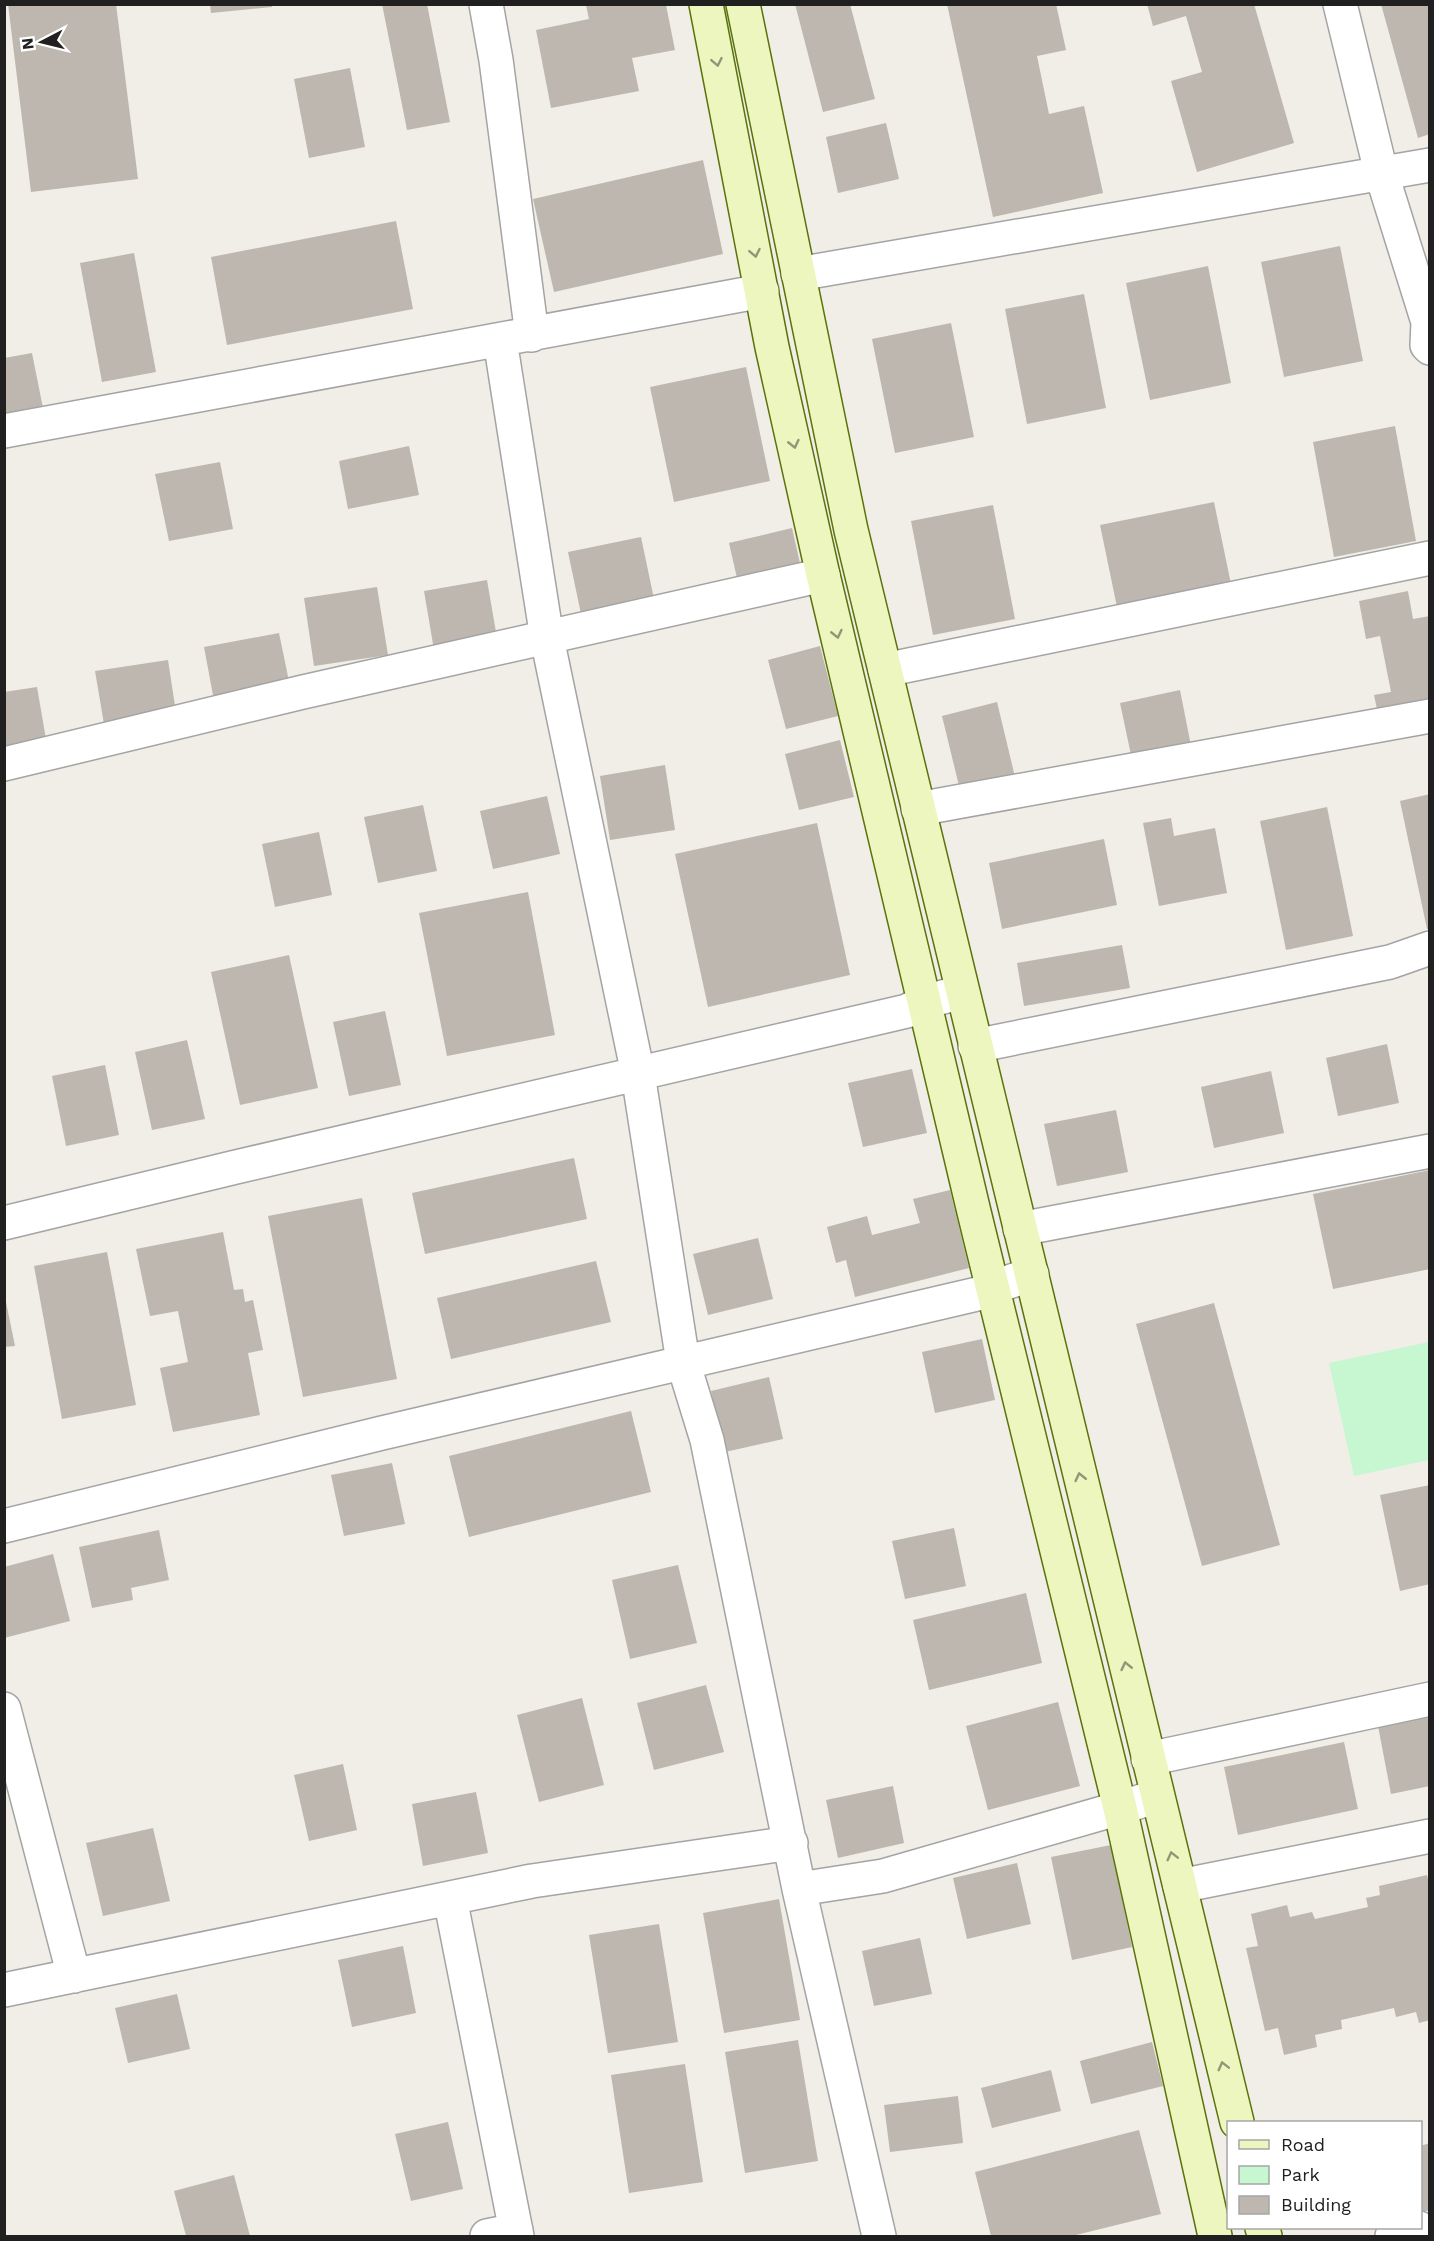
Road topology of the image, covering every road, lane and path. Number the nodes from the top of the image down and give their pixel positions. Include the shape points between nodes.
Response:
1 (486, 4) edge
2 (706, 4) edge
3 (743, 4) edge
4 (1340, 4) edge
5 (1430, 165) edge
6 (1381, 172) junction
7 (798, 274) junction
8 (762, 291) junction
9 (532, 334) junction
10 (500, 340) junction
11 (1430, 348) edge
12 (4, 431) edge
13 (1430, 558) edge
14 (823, 575) junction
15 (547, 638) junction
16 (885, 670) junction
17 (1430, 716) edge
18 (4, 764) edge
19 (918, 809) junction
20 (1430, 948) edge
21 (962, 992) junction
22 (924, 1002) junction
23 (975, 1046) junction
24 (639, 1074) junction
25 (1430, 1151) edge
26 (4, 1223) edge
27 (1020, 1228) junction
28 (1032, 1274) junction
29 (994, 1287) junction
30 (683, 1362) junction
31 (4, 1526) edge
32 (1430, 1699) edge
33 (4, 1709) edge
34 (1148, 1760) junction
35 (15, 1789) edge
36 (1157, 1796) junction
37 (1120, 1808) junction
38 (1430, 1836) edge
39 (791, 1843) junction
40 (1180, 1886) junction
41 (799, 1889) junction
42 (450, 1898) junction
43 (74, 1976) junction
44 (4, 1990) edge
45 (1237, 2121) edge
46 (1414, 2229) edge
47 (507, 2234) edge
48 (879, 2236) edge
49 (1215, 2236) edge
50 (1392, 2236) edge

1 - 9 street
2 -> 8 main road
3 - 7 main road
4 - 6 street
5 - 6 street
6 - 7 street
6 - 11 street via 1428,322
7 - 16 main road via 851,530
8 - 9 street
8 -> 14 main road
9 - 10 street
10 - 12 street
10 - 15 street
13 - 16 street
14 - 15 street
14 -> 22 main road
15 - 18 street
15 - 24 street
16 - 19 main road
17 - 19 street
19 - 21 main road
20 - 23 street via 1389,962
21 - 22 street
21 - 23 main road
22 - 24 street via 908,1011
22 - 29 main road
23 - 27 main road
24 - 26 street
24 - 30 street
25 - 27 street
27 - 28 main road
28 - 29 street
34 -> 28 main road
29 - 30 street
29 - 37 main road
30 - 31 street
30 - 39 street via 707,1440
32 - 34 street
33 - 35 street
34 - 36 main road
35 - 43 street
36 - 37 street
40 -> 36 main road
37 - 41 street via 883,1875
37 - 49 main road
38 - 40 street
39 - 41 street
39 - 42 street via 532,1881
45 -> 40 main road
41 - 48 street
42 - 43 street
42 - 47 street
43 - 44 street
46 - 50 street

